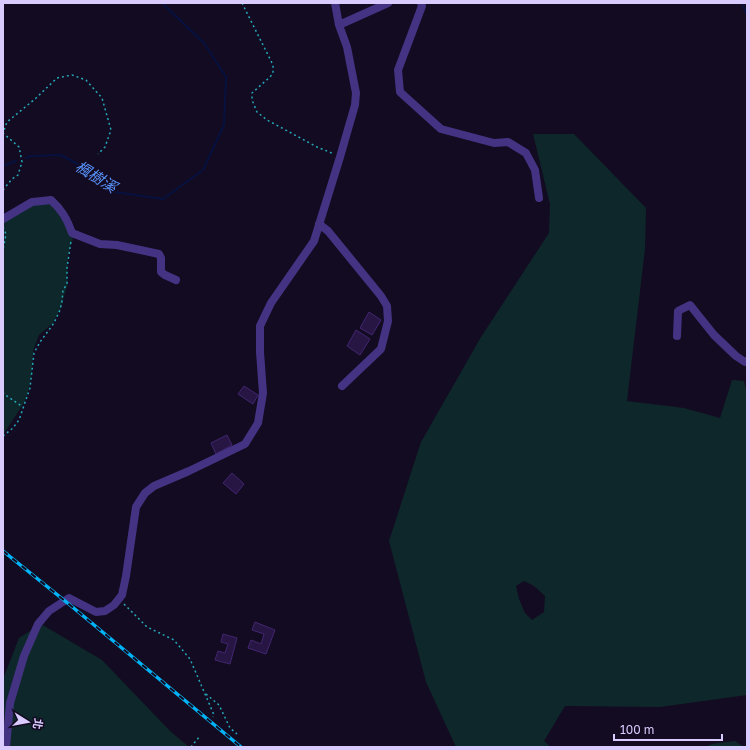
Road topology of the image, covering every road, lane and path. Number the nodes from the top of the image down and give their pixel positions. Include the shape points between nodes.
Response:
1 (242, 3) edge
2 (335, 3) edge
3 (388, 3) edge
4 (421, 3) edge
5 (339, 25) junction
6 (98, 154) dead end
7 (340, 157) junction
8 (3, 190) edge
9 (539, 198) dead end
10 (3, 219) edge
11 (320, 224) junction
12 (3, 227) edge
13 (72, 233) junction
14 (3, 250) edge
15 (176, 280) dead end
16 (677, 336) dead end
17 (747, 361) edge
18 (342, 386) dead end
19 (3, 392) edge
20 (23, 407) junction
21 (3, 436) edge
22 (119, 599) junction
23 (205, 693) junction
24 (212, 717) dead end
25 (237, 734) dead end
26 (200, 736) dead end
27 (6, 747) edge
28 (191, 747) edge

1 - 7 path via 273,65 270,77 252,92 257,112 267,120
2 - 5 street
3 - 5 street
4 - 9 street via 398,70 400,92 441,129 494,143 508,142 526,153 535,170
5 - 7 street via 347,47 356,93
6 - 8 path via 105,147 111,130 102,98 86,80 72,75 57,78 8,122 3,133 19,146 22,162 18,175
7 - 11 street
10 - 13 street via 32,202 51,200 59,208
11 - 18 street via 387,306 388,320 381,348
11 - 22 street via 314,241 271,303 260,326 263,392 258,424 245,444 154,486 145,493 136,507 126,576
12 - 14 path via 6,234
13 - 15 street via 100,244 159,254 161,272
13 - 20 path via 67,284 63,290 60,310 34,353 30,388
16 - 17 street via 678,311 690,305 714,335 736,356
19 - 20 path
20 - 21 path via 19,420
22 - 23 path via 147,627 174,640 190,659
22 - 27 street via 105,611 96,612 70,598 49,611 38,624 24,656 10,703
23 - 24 path via 214,716
23 - 25 path via 219,705 230,728
26 - 28 path

